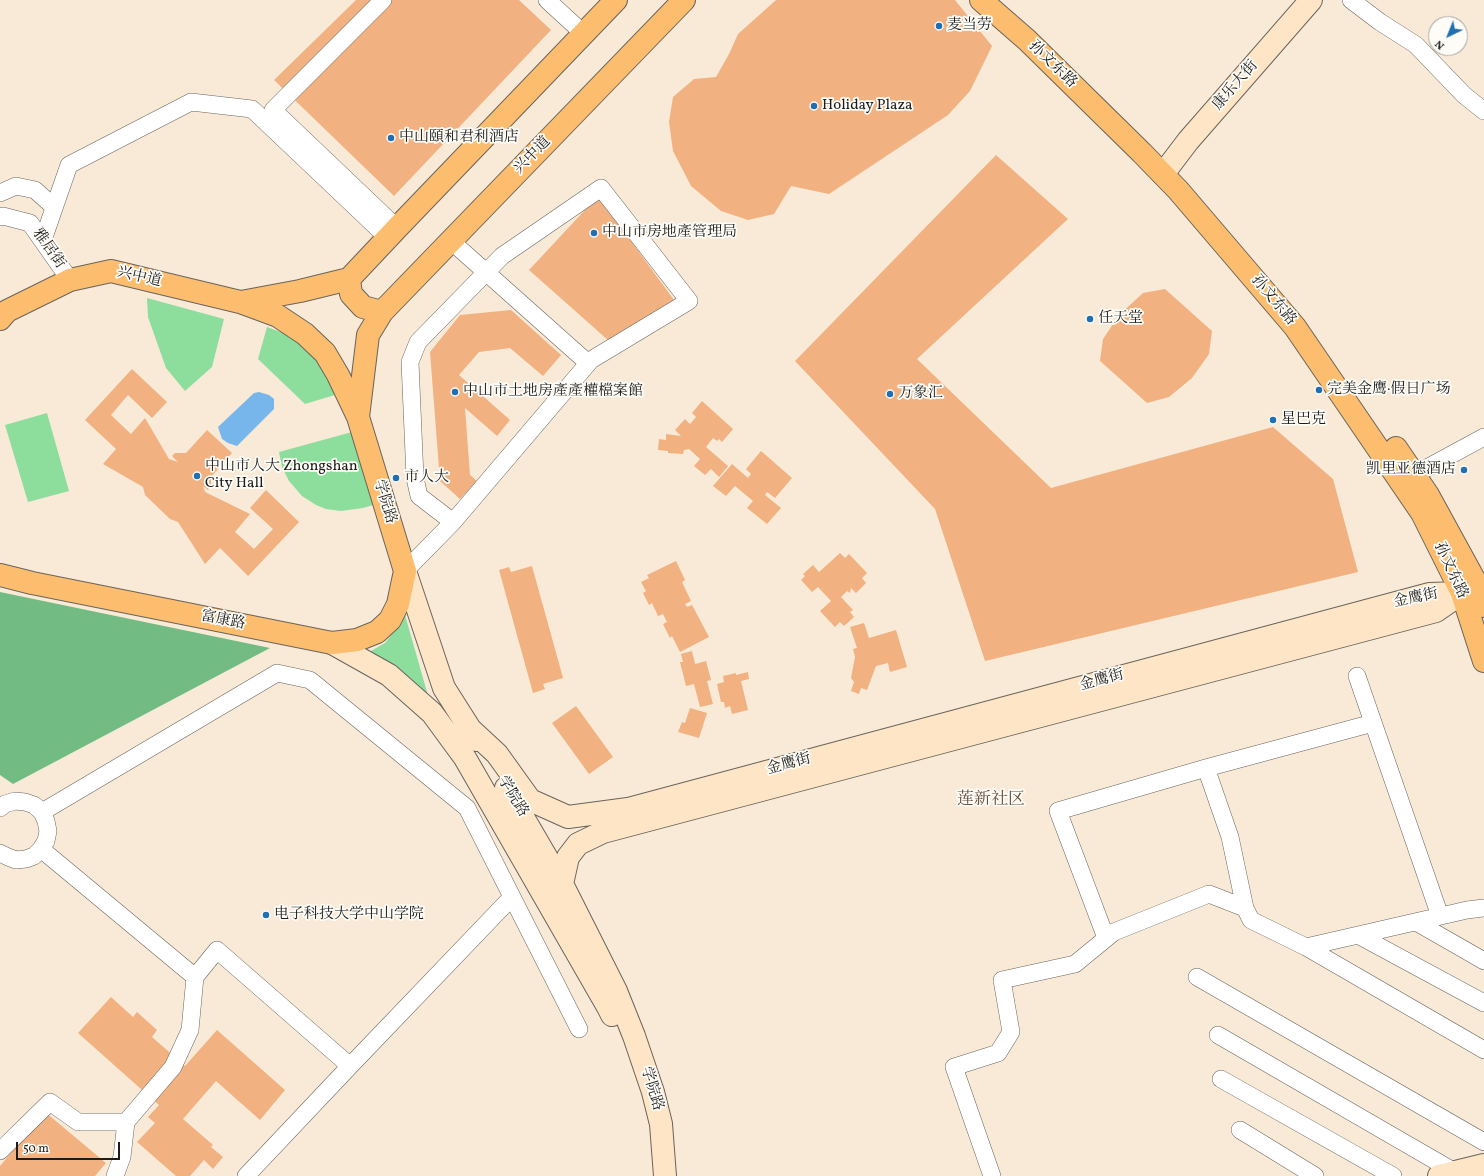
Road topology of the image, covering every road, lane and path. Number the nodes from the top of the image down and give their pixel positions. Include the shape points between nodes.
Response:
1 (383, 0) edge
2 (547, 0) edge
3 (616, 0) edge
4 (684, 0) edge
5 (981, 0) edge
6 (997, 0) edge
7 (1311, 0) edge
8 (1351, 0) edge
9 (584, 34) junction
10 (1484, 111) edge
11 (1167, 169) junction
12 (0, 193) edge
13 (54, 207) junction
14 (0, 217) edge
15 (392, 232) junction
16 (43, 240) junction
17 (451, 241) junction
18 (349, 279) junction
19 (70, 280) junction
20 (240, 302) junction
21 (382, 312) junction
22 (0, 319) edge
23 (588, 363) junction
24 (358, 417) junction
25 (1484, 437) edge
26 (1414, 475) junction
27 (453, 522) junction
28 (405, 571) junction
29 (0, 575) edge
30 (1473, 582) edge
31 (1484, 607) edge
32 (332, 643) junction
33 (1484, 661) edge
34 (1357, 676) dead end
35 (1373, 723) junction
36 (469, 728) junction
37 (1206, 768) junction
38 (5, 801) edge
39 (42, 812) junction
40 (41, 849) junction
41 (0, 853) edge
42 (562, 884) junction
43 (512, 897) junction
44 (1245, 908) junction
45 (1484, 908) edge
46 (1467, 910) junction
47 (1440, 916) junction
48 (1484, 920) edge
49 (1416, 922) junction
50 (1358, 935) junction
51 (1106, 938) junction
52 (1306, 947) junction
53 (1484, 961) edge
54 (195, 977) junction
55 (1197, 977) dead end
56 (1484, 1003) edge
57 (579, 1029) dead end
58 (1218, 1035) dead end
59 (1484, 1050) edge
60 (350, 1066) junction
61 (1221, 1079) dead end
62 (126, 1122) junction
63 (1240, 1130) dead end
64 (1484, 1142) edge
65 (0, 1151) edge
66 (1484, 1165) edge
67 (1447, 1174) edge
68 (115, 1176) edge
69 (246, 1176) edge
70 (654, 1176) edge
71 (665, 1176) edge
72 (992, 1176) edge
73 (1315, 1176) edge
74 (1393, 1176) edge

1 - 15 street via 273,110
2 - 9 street
3 - 9 main road
4 - 17 main road, 兴中道
5 - 11 main road, 孙文东路
6 - 11 main road, 孙文东路 via 1153,146
7 - 11 street, 康乐大街 via 1188,141
8 - 10 street via 1416,45 1464,95
9 - 15 main road
11 - 26 main road, 孙文东路 via 1303,316
11 - 30 main road, 孙文东路 via 1201,216 1295,327 1422,513
12 - 13 street via 16,186 35,190
13 - 15 street via 69,165 191,102 252,109
13 - 16 street
14 - 16 street, 雅居街 via 30,223
15 - 18 main road
16 - 19 street, 雅居街
17 - 21 main road, 兴中道
17 - 23 street
18 - 20 main road
18 - 21 main road via 351,294 359,303 363,307
19 - 20 main road, 兴中道 via 111,271
19 - 22 main road, 兴中道 via 7,311
20 - 24 main road, 兴中道 via 278,316 305,334 325,353
21 - 24 main road, 兴中道 via 368,335
23 - 27 street
23 - 27 street via 689,301 601,188 502,256 418,342 410,362 415,478 419,496
24 - 28 main road, 学院路
25 - 26 street
26 - 30 main road, 孙文东路 via 1428,495
27 - 28 street
28 - 32 main road, 富康路 via 398,604 390,620 378,632 357,640
28 - 36 street, 学院路 via 444,688
29 - 32 main road, 富康路
30 - 31 main road, 孙文东路
30 - 33 main road, 孙文东路
30 - 36 street, 金鹰街 via 628,809 568,817 530,800 497,754
30 - 42 street, 金鹰街 via 1430,612 603,832 578,844 568,857
32 - 70 street, 学院路 via 389,675 432,713 465,758 608,1007 643,1108
34 - 35 street
35 - 37 street
35 - 47 street
36 - 42 street, 学院路
37 - 44 street via 1230,837
37 - 51 street via 1058,811
38 - 39 street via 25,802
39 - 40 street via 48,831
39 - 43 street via 277,673 310,680 467,808
40 - 41 street via 34,856 16,860
40 - 54 street
42 - 71 street, 学院路 via 616,991 634,1036 661,1124
43 - 57 street
43 - 60 street
44 - 51 street via 1209,894 1114,932
44 - 52 street via 1251,920
45 - 46 street
46 - 47 street
46 - 48 street
47 - 49 street
49 - 50 street
49 - 53 street
50 - 52 street
50 - 56 street
51 - 72 street via 1075,964 1002,980 1011,1032 998,1053 954,1067
52 - 59 street
54 - 60 street via 217,950
54 - 62 street via 190,1030 176,1061
55 - 64 street
58 - 67 street
60 - 69 street
61 - 74 street
62 - 65 street via 78,1122 50,1102
62 - 68 street via 122,1157
63 - 73 street
66 - 67 street

